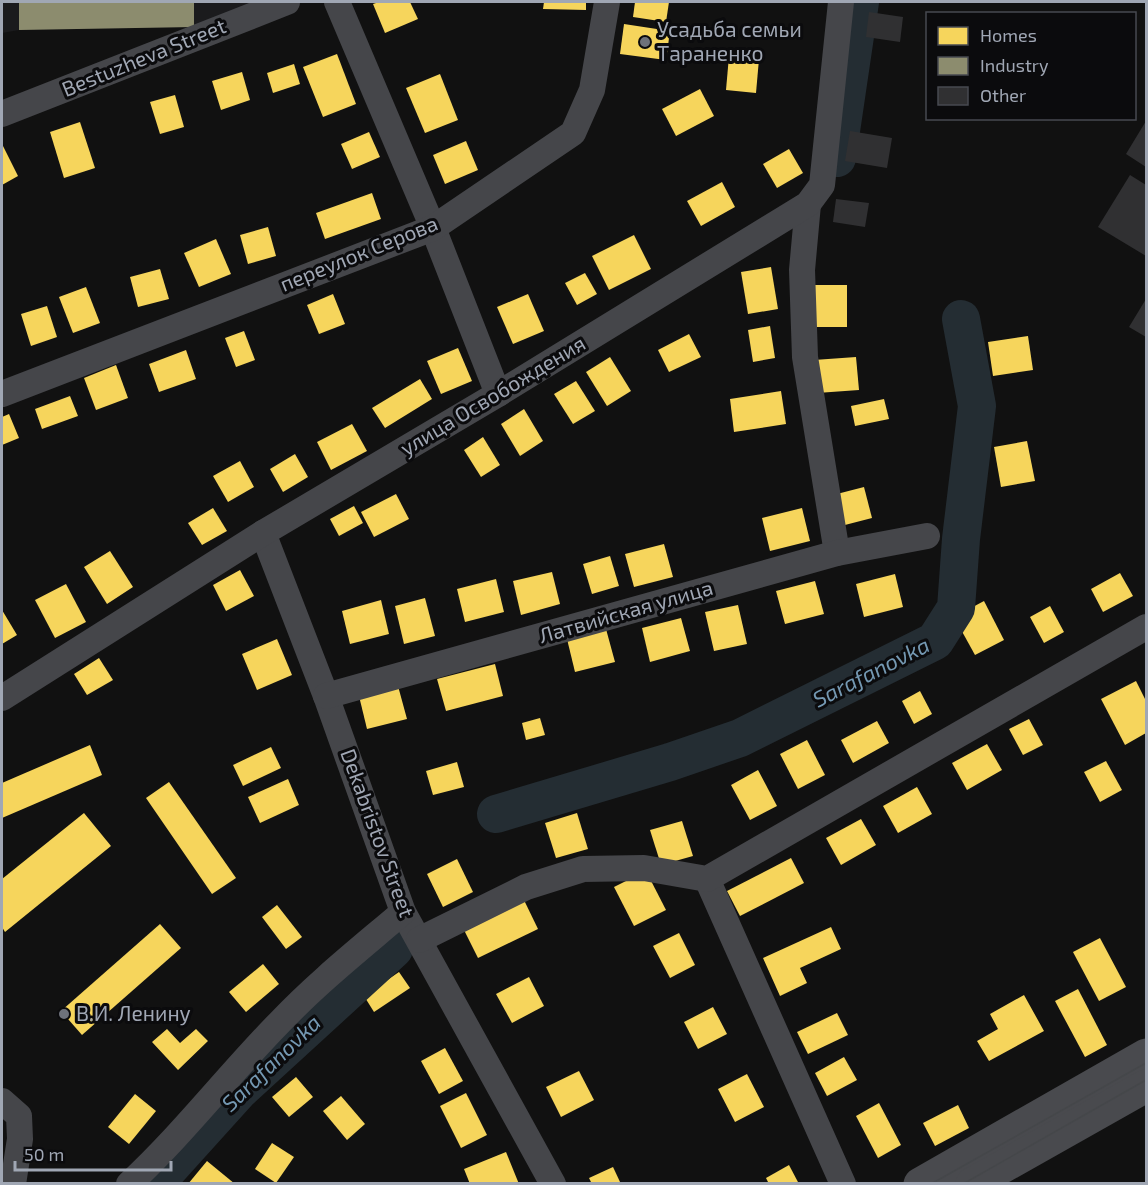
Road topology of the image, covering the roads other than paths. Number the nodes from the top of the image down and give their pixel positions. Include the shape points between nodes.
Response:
1 (287, 2) edge
2 (337, 2) edge
3 (607, 2) edge
4 (841, 2) edge
5 (2, 114) edge
6 (808, 204) junction
7 (433, 228) junction
8 (2, 394) edge
9 (498, 394) junction
10 (263, 533) junction
11 (927, 536) dead end
12 (837, 553) junction
13 (1146, 627) edge
14 (326, 696) junction
15 (2, 698) edge
16 (707, 879) junction
17 (403, 912) junction
18 (418, 940) junction
19 (1146, 1055) edge
20 (1146, 1086) edge
21 (10, 1109) edge
22 (13, 1184) edge
23 (129, 1184) edge
24 (553, 1184) edge
25 (843, 1184) edge
26 (920, 1184) edge
27 (972, 1184) edge

1 - 5 street, Bestuzheva Street
2 - 7 street
3 - 7 street, переулок Серова via 592,90 573,133
4 - 6 street, улица Освобождения via 822,185
6 - 9 street, улица Освобождения
6 - 12 street via 802,270 805,357
7 - 8 street, переулок Серова
7 - 9 street
9 - 10 street, улица Освобождения
10 - 14 street, Dekabristov Street
10 - 15 street, улица Освобождения
11 - 12 street, Латвийская улица
12 - 14 street, Латвийская улица
13 - 16 street
14 - 17 street, Dekabristov Street
16 - 18 street via 644,868 583,869 526,886
16 - 25 street
17 - 18 street, Dekabristov Street
17 - 23 street via 281,1020
18 - 24 street, Dekabristov Street
19 - 26 street
20 - 27 street
21 - 22 street via 20,1139

